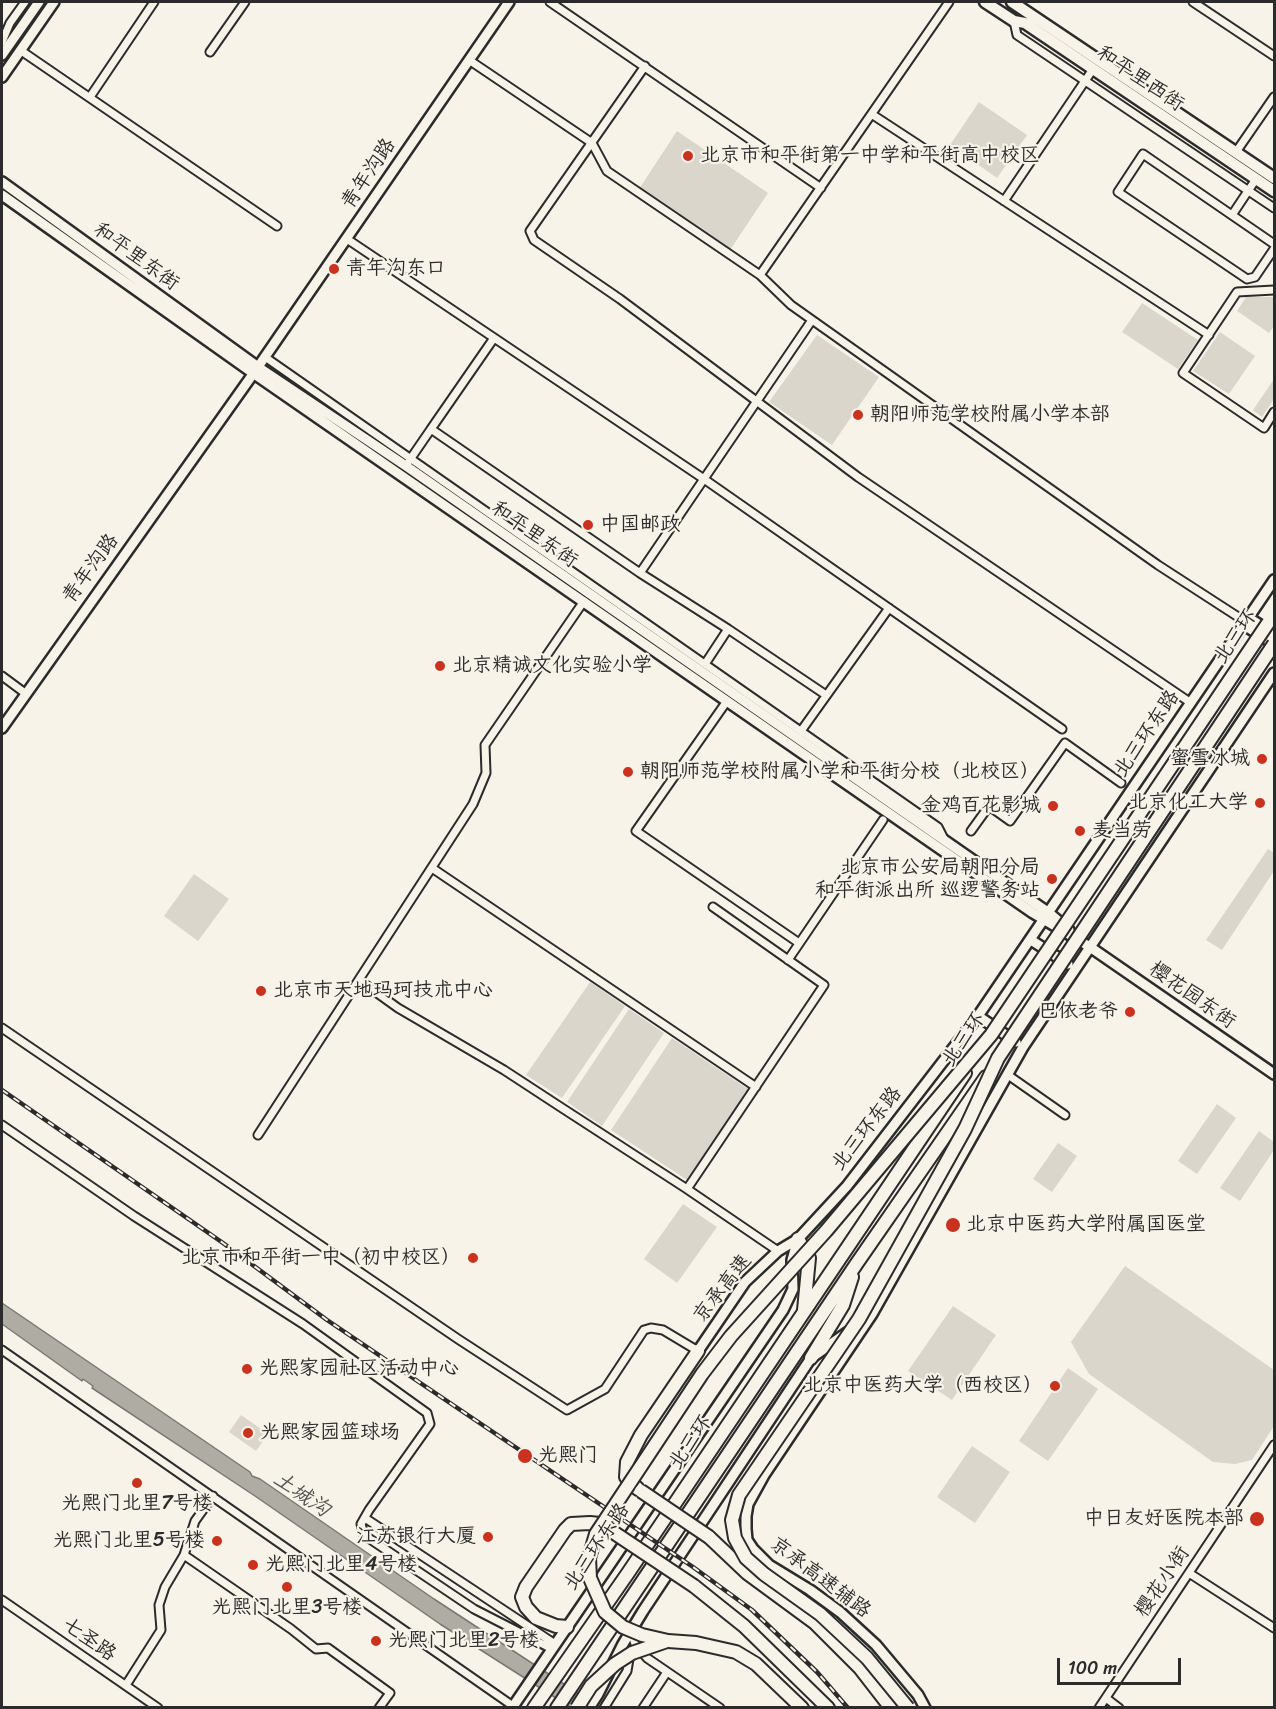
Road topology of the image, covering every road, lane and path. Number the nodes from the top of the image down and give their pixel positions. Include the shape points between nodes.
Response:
1 (25, 2) edge
2 (39, 2) edge
3 (54, 2) edge
4 (154, 2) edge
5 (245, 2) edge
6 (509, 2) edge
7 (550, 2) edge
8 (950, 2) edge
9 (985, 2) edge
10 (1193, 2) edge
11 (1016, 3) edge
12 (1011, 19) junction
13 (2, 42) edge
14 (20, 50) junction
15 (210, 52) dead end
16 (2, 56) edge
17 (1275, 56) edge
18 (469, 60) junction
19 (645, 66) junction
20 (1093, 69) junction
21 (2, 76) edge
22 (90, 97) junction
23 (1275, 97) edge
24 (873, 115) junction
25 (592, 143) junction
26 (1236, 152) junction
27 (1275, 178) edge
28 (1256, 179) junction
29 (2, 182) edge
30 (821, 188) junction
31 (1275, 191) edge
32 (2, 195) edge
33 (1004, 201) junction
34 (1275, 208) edge
35 (1232, 215) junction
36 (277, 226) dead end
37 (347, 239) junction
38 (1275, 243) edge
39 (1275, 249) edge
40 (760, 275) junction
41 (1275, 290) edge
42 (812, 320) junction
43 (1209, 335) junction
44 (494, 338) junction
45 (265, 357) junction
46 (256, 370) junction
47 (756, 402) junction
48 (1275, 412) edge
49 (431, 429) junction
50 (409, 463) junction
51 (704, 479) junction
52 (640, 573) junction
53 (1275, 580) edge
54 (584, 601) junction
55 (889, 608) junction
56 (1275, 614) edge
57 (1246, 622) junction
58 (728, 629) junction
59 (1275, 634) edge
60 (1275, 644) edge
61 (705, 664) junction
62 (1275, 673) edge
63 (2, 676) edge
64 (25, 693) junction
65 (826, 695) junction
66 (727, 700) junction
67 (1191, 703) junction
68 (2, 728) edge
69 (1062, 729) dead end
70 (801, 731) junction
71 (1121, 783) dead end
72 (883, 820) dead end
73 (971, 831) dead end
74 (945, 841) junction
75 (432, 868) junction
76 (713, 907) dead end
77 (1047, 917) junction
78 (1031, 940) junction
79 (799, 943) junction
80 (1090, 947) junction
81 (788, 960) junction
82 (1075, 968) junction
83 (359, 980) junction
84 (978, 1016) junction
85 (2, 1028) edge
86 (991, 1035) junction
87 (1023, 1047) junction
88 (999, 1058) junction
89 (1275, 1074) edge
90 (1008, 1075) junction
91 (756, 1087) junction
92 (1065, 1115) dead end
93 (2, 1125) edge
94 (258, 1135) dead end
95 (687, 1189) junction
96 (798, 1239) junction
97 (778, 1251) junction
98 (792, 1260) junction
99 (857, 1263) junction
100 (804, 1311) junction
101 (872, 1314) junction
102 (2, 1350) edge
103 (698, 1351) junction
104 (811, 1358) junction
105 (1275, 1445) edge
106 (685, 1487) joint
107 (213, 1496) junction
108 (365, 1518) junction
109 (184, 1555) junction
110 (1189, 1573) junction
111 (2, 1600) edge
112 (643, 1611) junction
113 (567, 1627) junction
114 (1275, 1629) edge
115 (633, 1638) junction
116 (668, 1641) junction
117 (551, 1650) junction
118 (667, 1672) junction
119 (126, 1685) junction
120 (1106, 1698) junction
121 (514, 1704) edge
122 (158, 1707) edge
123 (379, 1707) edge
124 (534, 1707) edge
125 (557, 1707) edge
126 (577, 1707) edge
127 (589, 1707) edge
128 (604, 1707) edge
129 (643, 1707) edge
130 (720, 1707) edge
131 (802, 1707) edge
132 (828, 1707) edge
133 (891, 1707) edge
134 (908, 1707) edge
135 (925, 1707) edge
136 (1099, 1707) edge
137 (1119, 1707) edge

1 - 13 street
2 - 16 street
3 - 14 street
4 - 22 street
5 - 15 street
6 - 18 street, 青年沟路
7 - 19 street
8 - 24 street
9 - 12 main road, 和平里西街
10 - 17 street
11 - 12 street
11 - 26 main road, 和平里西街
12 - 20 main road, 和平里西街 via 1025,23
12 - 34 street via 1017,35
14 - 21 street
14 - 22 street
18 - 25 street
18 - 37 street, 青年沟路
19 - 25 street
19 - 30 street
20 - 28 main road, 和平里西街
20 - 33 street
22 - 36 street
23 - 26 street
24 - 30 street
24 - 33 street
25 - 40 street via 607,171
25 - 47 street via 530,231 534,240 620,299
26 - 27 main road, 和平里西街
28 - 31 main road, 和平里西街
28 - 35 street
29 - 46 street, 和平里东街
30 - 40 street
32 - 46 street, 和平里东街
33 - 43 street
35 - 38 street
35 - 39 street via 1143,154 1118,192 1247,279 1255,278
37 - 44 street
37 - 45 street, 青年沟路
40 - 42 street
41 - 43 street via 1237,292
42 - 47 street
42 - 57 street via 1158,565
43 - 48 street via 1183,373 1264,428
44 - 49 street
44 - 51 street
45 - 46 street, 青年沟路
45 - 50 street
46 - 50 street, 和平里东街
46 - 54 street, 和平里东街
46 - 64 street, 青年沟路
47 - 51 street
47 - 67 street via 858,477
49 - 50 street
49 - 52 street
50 - 61 street
50 - 74 street, 和平里东街
51 - 52 street
51 - 55 street
52 - 58 street
53 - 57 street, 北三环东路
54 - 66 street, 和平里东街
54 - 75 street via 485,745 486,773 473,804
55 - 65 street
55 - 69 street
56 - 86 highway, 北三环, bridge
57 - 59 street
57 - 60 street
57 - 67 street, 北三环东路
58 - 61 street
58 - 65 street
60 - 88 highway, 北三环, bridge
61 - 70 street
62 - 80 street
63 - 64 street
64 - 68 street, 青年沟路
65 - 70 street
66 - 77 street, 和平里东街
66 - 79 street via 636,831
67 - 77 street, 北三环东路
70 - 74 street via 938,826
71 - 73 street via 1065,743 1010,821 989,806
72 - 79 street
74 - 77 street, 和平里东街
75 - 83 street
75 - 91 street
76 - 81 street
77 - 78 street, 北三环东路
77 - 80 street, 樱花园东街
78 - 82 street
78 - 84 street, 北三环东路
79 - 81 street
80 - 82 street
80 - 89 street, 樱花园东街
81 - 91 street via 824,985
82 - 87 street
83 - 94 street
83 - 95 street
84 - 87 street
84 - 96 street, 北三环东路 via 847,1186
85 - 103 street via 567,1410 605,1389 644,1330 663,1330
86 - 100 highway, 北三环
86 - 116 highway, bridge via 826,1231 731,1336 596,1534 590,1578 605,1612 623,1627
87 - 90 street
88 - 99 highway, 北三环
88 - 134 highway, bridge via 965,1129 859,1319 739,1495 732,1520 735,1538 746,1558 820,1614 867,1658
90 - 92 street
90 - 101 street
91 - 95 street
93 - 108 street via 134,1216 303,1324 427,1413 430,1424
95 - 97 street
96 - 97 street, 京承高速
96 - 98 street, 北三环东路
96 - 100 highway via 809,1258
97 - 98 street
97 - 103 street, 京承高速 via 745,1282
98 - 113 street, 北三环东路 via 793,1289 783,1310
99 - 104 highway via 843,1305
99 - 125 highway, 北三环
100 - 106 highway, 北三环
101 - 104 street
101 - 135 street, 京承高速辅路 via 753,1492 746,1516 747,1540 769,1565 824,1599 876,1645
102 - 107 street
103 - 133 highway, bridge via 640,1435 627,1462 626,1477 710,1537 747,1573 815,1623 860,1668
104 - 112 street
105 - 110 street, 樱花小街
106 - 124 highway, 北三环东路
107 - 109 street via 195,1521
107 - 121 street
108 - 117 street
108 - 117 street via 361,1524 364,1535 474,1610
109 - 119 street via 159,1605 161,1630
109 - 123 street via 316,1649 328,1648 390,1693
110 - 114 street
110 - 120 street, 樱花小街
111 - 119 street, 七圣路
112 - 115 street
112 - 127 street
113 - 117 street, 北三环东路
113 - 132 highway, bridge via 537,1618 522,1598 571,1524 600,1524 694,1586 744,1626
115 - 118 street via 647,1658
115 - 128 street via 627,1671
116 - 126 highway, bridge via 632,1653 615,1664 591,1686
116 - 131 highway via 736,1652 756,1664
117 - 121 street, 北三环东路
118 - 129 street
118 - 130 street
119 - 122 street, 七圣路
120 - 136 street, 樱花小街
120 - 137 street

